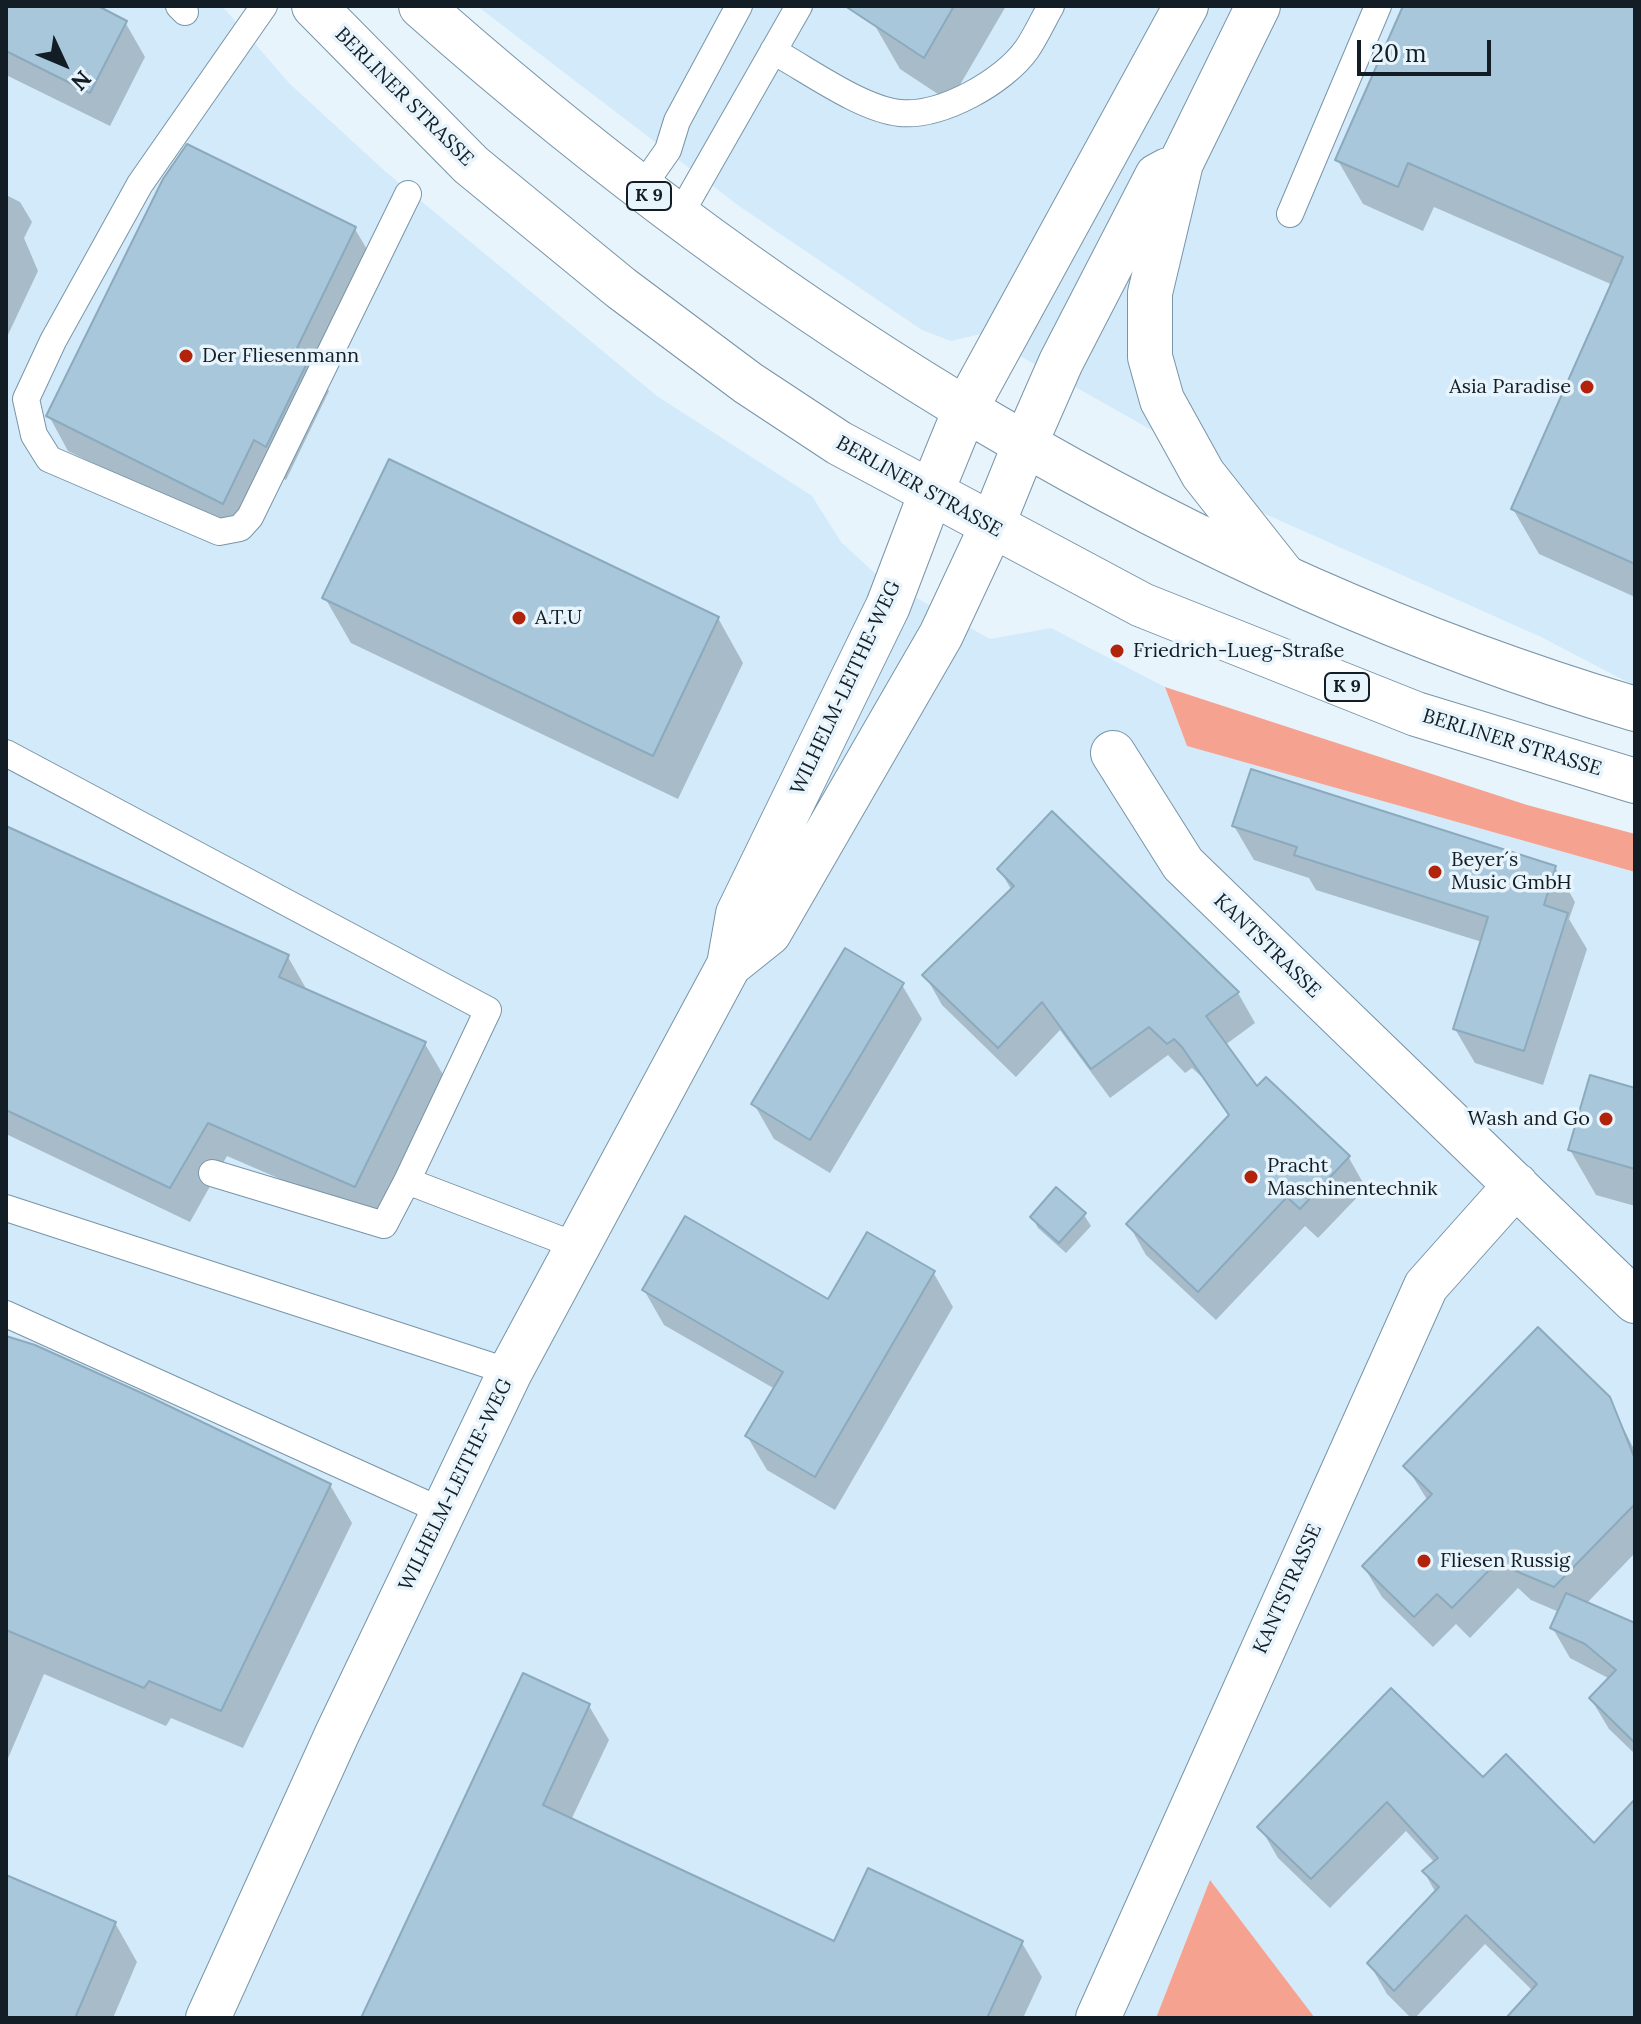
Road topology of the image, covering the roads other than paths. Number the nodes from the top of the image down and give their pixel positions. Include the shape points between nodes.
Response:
1 (264, 6) edge
2 (314, 6) edge
3 (421, 6) edge
4 (739, 6) edge
5 (799, 6) edge
6 (1051, 6) edge
7 (1186, 6) edge
8 (1258, 6) edge
9 (1378, 6) edge
10 (773, 51) junction
11 (1181, 163) junction
12 (640, 190) junction
13 (408, 194) dead end
14 (1290, 214) dead end
15 (678, 218) junction
16 (965, 410) junction
17 (1025, 444) junction
18 (931, 493) junction
19 (991, 528) junction
20 (1282, 574) junction
21 (1635, 709) edge
22 (6, 753) edge
23 (1113, 753) dead end
24 (1635, 781) edge
25 (729, 965) junction
26 (212, 1173) dead end
27 (407, 1181) junction
28 (1516, 1185) junction
29 (6, 1208) edge
30 (577, 1246) junction
31 (1635, 1301) edge
32 (6, 1314) edge
33 (510, 1372) junction
34 (442, 1511) junction
35 (208, 2018) edge
36 (1098, 2018) edge

1 - 13 lane via 140,184 53,341 26,399 34,435 49,459 219,532 240,528
2 - 18 street, BERLINER STRASSE / K 9 via 471,165 621,288 748,383 839,443
3 - 12 street, K 9
4 - 12 lane via 677,121 668,150
5 - 10 lane
6 - 10 lane via 1027,50 997,79 956,102 923,111 900,113 872,105
7 - 16 street
8 - 11 street
9 - 14 lane
10 - 15 lane
11 - 17 street via 1157,176
11 - 20 street via 1150,293 1150,357 1162,400 1203,474
12 - 15 street, K 9
15 - 16 street, K 9 via 801,306
16 - 17 street, K 9
16 - 18 street, WILHELM-LEITHE-WEG
17 - 19 street, WILHELM-LEITHE-WEG
17 - 20 street, K 9
18 - 19 street, BERLINER STRASSE / K 9
18 - 25 street, WILHELM-LEITHE-WEG via 888,606 738,914
19 - 24 street, BERLINER STRASSE / K 9 via 1142,605 1416,714
19 - 25 street, WILHELM-LEITHE-WEG via 941,635 769,933
20 - 21 street, K 9 via 1427,638
22 - 27 lane via 488,1010
23 - 28 street, KANTSTRASSE via 1183,864
25 - 30 street, WILHELM-LEITHE-WEG
26 - 27 lane via 384,1225
27 - 30 lane
28 - 31 street, KANTSTRASSE
28 - 36 street, KANTSTRASSE via 1426,1286
29 - 33 lane
30 - 33 street, WILHELM-LEITHE-WEG
32 - 34 lane
33 - 34 street, WILHELM-LEITHE-WEG
34 - 35 street, WILHELM-LEITHE-WEG

